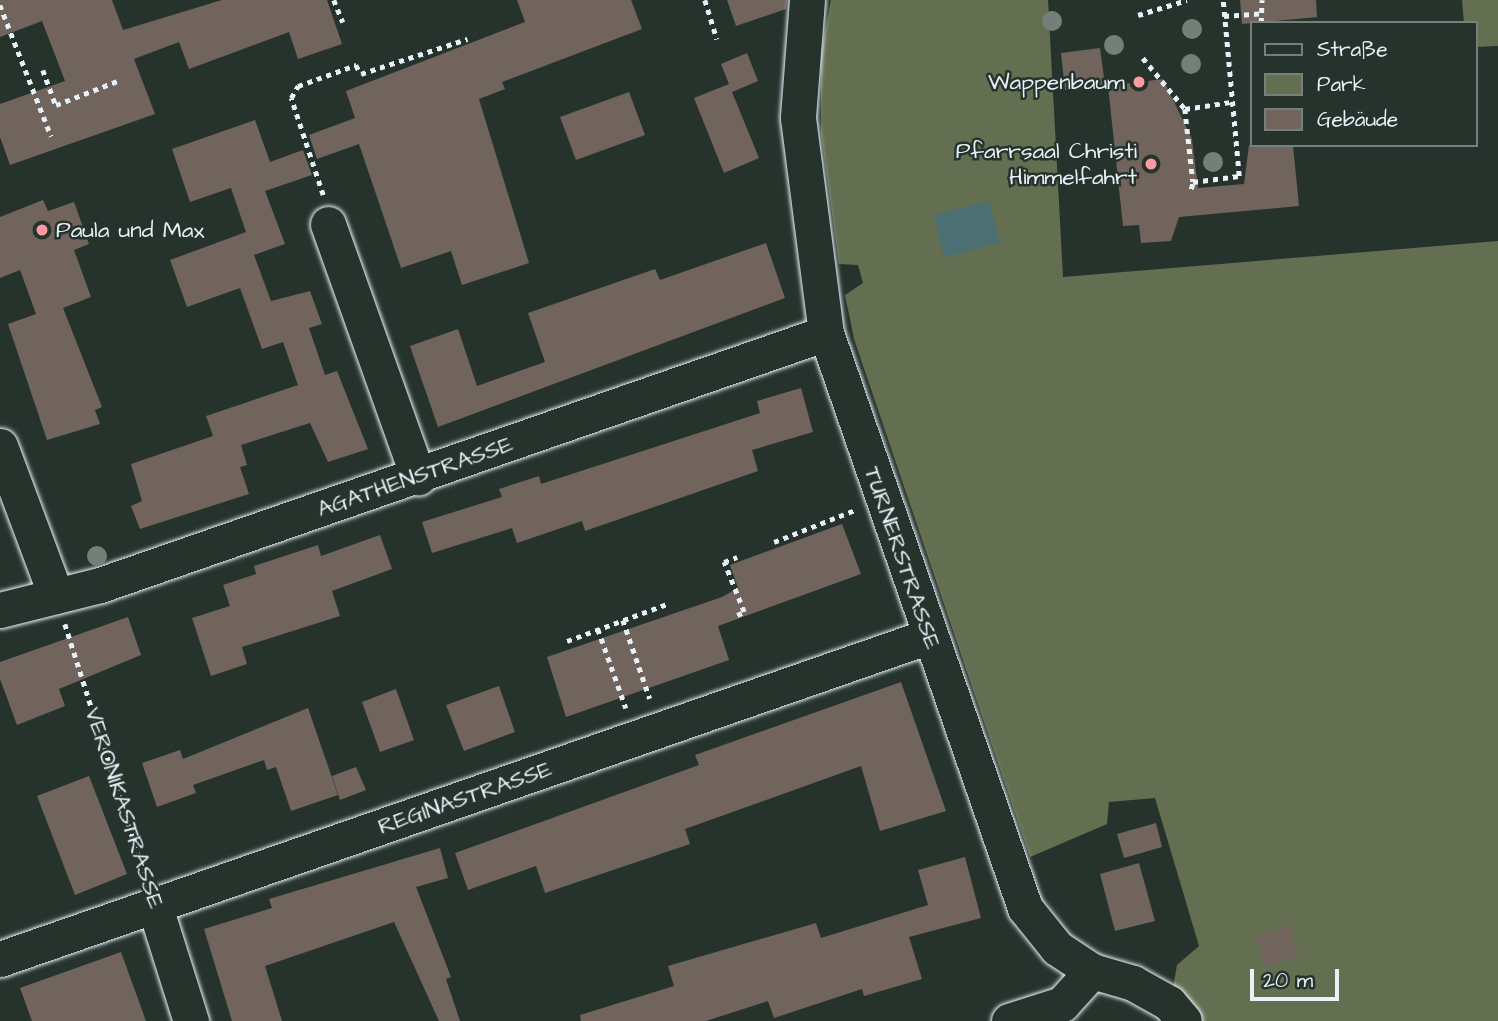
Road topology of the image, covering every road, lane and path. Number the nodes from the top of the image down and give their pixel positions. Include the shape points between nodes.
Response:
1 (334, 0) edge
2 (705, 0) edge
3 (807, 0) edge
4 (1187, 0) edge
5 (1223, 0) edge
6 (1262, 0) edge
7 (0, 5) edge
8 (1263, 13) junction
9 (1138, 15) dead end
10 (1224, 16) junction
11 (1261, 21) edge
12 (343, 22) dead end
13 (467, 38) dead end
14 (717, 39) dead end
15 (1143, 58) dead end
16 (43, 70) dead end
17 (120, 80) dead end
18 (1231, 102) junction
19 (1185, 109) junction
20 (51, 136) dead end
21 (1190, 149) junction
22 (1183, 150) dead end
23 (1193, 182) junction
24 (1191, 189) dead end
25 (328, 224) joint
26 (826, 333) junction
27 (0, 446) edge
28 (418, 477) junction
29 (882, 499) junction
30 (774, 542) dead end
31 (737, 557) dead end
32 (56, 596) junction
33 (667, 604) dead end
34 (0, 610) edge
35 (737, 615) dead end
36 (624, 620) junction
37 (598, 629) junction
38 (929, 636) junction
39 (567, 641) dead end
40 (649, 734) junction
41 (155, 907) junction
42 (0, 959) edge
43 (1092, 971) junction
44 (191, 1021) edge
45 (1009, 1021) edge
46 (1184, 1021) edge

1 - 12 path
2 - 14 path
3 - 26 street, TURNERSTRASSE via 798,118
4 - 9 path
5 - 10 path
6 - 8 path
7 - 20 path
8 - 10 path
8 - 11 path
10 - 18 path
13 - 25 path via 361,74 356,65 298,86 291,98 319,178
15 - 19 path
16 - 17 path via 56,105
18 - 19 path
18 - 23 path via 1238,176
19 - 21 path
21 - 22 path
21 - 23 path
23 - 24 path
25 - 28 street
26 - 28 street, AGATHENSTRASSE
26 - 29 street, TURNERSTRASSE
27 - 32 street
28 - 32 street, AGATHENSTRASSE
29 - 30 path
29 - 38 street, TURNERSTRASSE
31 - 35 path via 724,562 744,612
32 - 34 street, AGATHENSTRASSE
32 - 41 path, VERONIKASTRASSE
33 - 36 path
36 - 37 path
36 - 40 path
37 - 39 path
37 - 40 path
38 - 40 street, REGINASTRASSE
38 - 43 street, TURNERSTRASSE via 1026,908 1057,948
40 - 41 street, REGINASTRASSE
41 - 42 street, REGINASTRASSE
41 - 44 street, VERONIKASTRASSE
43 - 45 street via 1062,1004
43 - 46 street, TURNERSTRASSE via 1145,989 1169,1003

